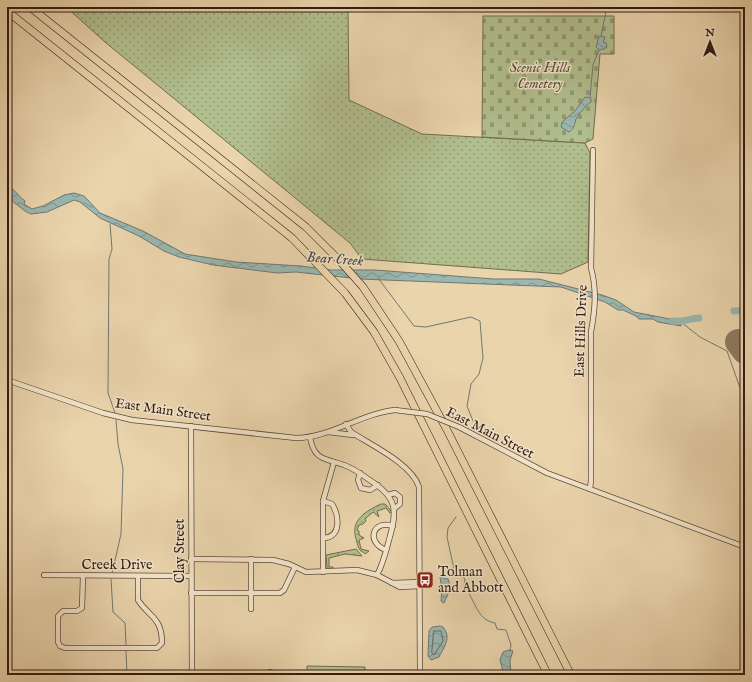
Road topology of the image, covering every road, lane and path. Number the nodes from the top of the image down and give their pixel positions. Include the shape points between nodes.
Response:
1 (30, 7) edge
2 (7, 11) edge
3 (593, 150) dead end
4 (7, 380) edge
5 (346, 424) junction
6 (191, 426) junction
7 (327, 432) junction
8 (356, 435) junction
9 (310, 437) junction
10 (334, 462) junction
11 (360, 473) junction
12 (378, 485) junction
13 (590, 489) junction
14 (388, 495) junction
15 (323, 501) junction
16 (395, 508) junction
17 (393, 526) junction
18 (323, 538) junction
19 (745, 547) edge
20 (386, 550) junction
21 (191, 559) junction
22 (251, 559) junction
23 (295, 567) junction
24 (323, 572) junction
25 (44, 575) dead end
26 (378, 575) junction
27 (83, 576) junction
28 (138, 576) junction
29 (191, 576) junction
30 (420, 584) junction
31 (191, 593) junction
32 (251, 593) junction
33 (251, 609) dead end
34 (192, 675) edge
35 (420, 675) edge
36 (548, 675) edge
37 (570, 675) edge

1 - 37 highway via 306,227 363,287 391,328 425,388
2 - 36 highway via 292,238 345,293 374,332 400,378
3 - 13 street, East Hills Drive via 591,268 595,305 591,332
4 - 6 street, East Main Street via 117,416
5 - 7 street, East Main Street
5 - 8 street via 348,430
5 - 13 street, East Main Street, bridge via 372,414 395,410 427,414 459,427 535,468
6 - 9 street, East Main Street via 296,438
6 - 21 street, Clay Street
7 - 8 street
7 - 9 street, East Main Street
8 - 30 street via 407,468 418,482
9 - 10 street via 312,448 318,456
10 - 11 street via 349,466
10 - 15 street
11 - 12 street
11 - 12 street via 358,480 361,488 370,490
12 - 14 street
13 - 19 street, East Main Street
14 - 16 street
14 - 16 street via 395,493 400,497 400,504
15 - 18 street
15 - 18 street via 332,504 338,517 334,532 331,536
16 - 17 street
17 - 20 street
17 - 20 street via 382,525 374,533 375,543
18 - 24 street
20 - 26 street
21 - 22 street
21 - 29 street, Clay Street
22 - 23 street via 273,560
22 - 32 street
23 - 24 street via 306,572
23 - 32 street via 282,592
24 - 26 street via 357,570
25 - 27 street, Creek Drive
26 - 30 street via 400,587
27 - 28 street, Creek Drive
27 - 28 street via 82,608 77,611 63,611 58,616 60,646 157,648 162,642 160,629 155,618 138,600
28 - 29 street, Creek Drive
29 - 31 street, Clay Street
30 - 35 street
31 - 32 street
31 - 34 street, Clay Street
32 - 33 street

